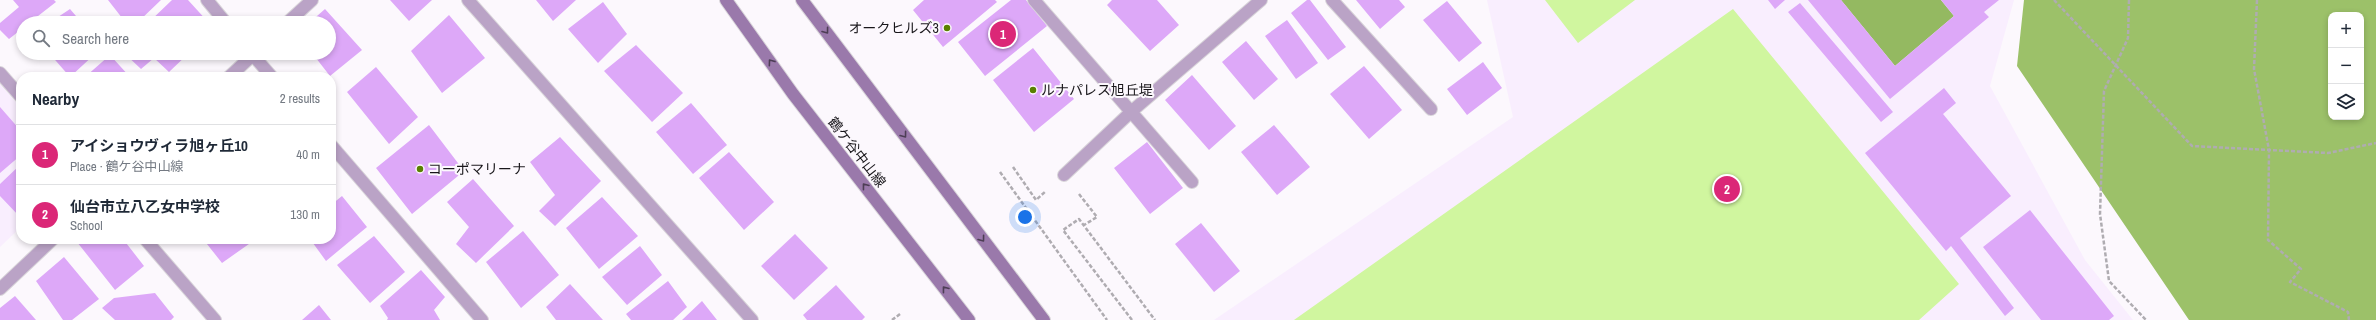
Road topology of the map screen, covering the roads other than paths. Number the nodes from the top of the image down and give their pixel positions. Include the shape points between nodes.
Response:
1 (207, 0) edge
2 (312, 0) edge
3 (468, 0) edge
4 (726, 0) edge
5 (802, 0) edge
6 (1034, 0) edge
7 (1261, 0) edge
8 (1332, 0) edge
9 (220, 16) edge
10 (295, 16) edge
11 (247, 60) edge
12 (258, 60) edge
13 (234, 72) edge
14 (268, 72) edge
15 (0, 73) edge
16 (16, 91) edge
17 (1431, 109) dead end
18 (1132, 111) junction
19 (336, 151) edge
20 (1064, 175) dead end
21 (1192, 182) dead end
22 (48, 244) edge
23 (149, 244) edge
24 (0, 289) edge
25 (215, 320) edge
26 (482, 320) edge
27 (752, 320) edge
28 (969, 320) edge
29 (1044, 320) edge

1 - 9 street
2 - 10 street
3 - 27 street
28 -> 4 street, 鶴ケ谷中山線 via 793,94
5 -> 29 street
6 - 18 street
7 - 18 street
8 - 17 street
11 - 13 street
12 - 14 street
15 - 16 street
18 - 20 street
18 - 21 street
19 - 26 street
22 - 24 street
23 - 25 street

